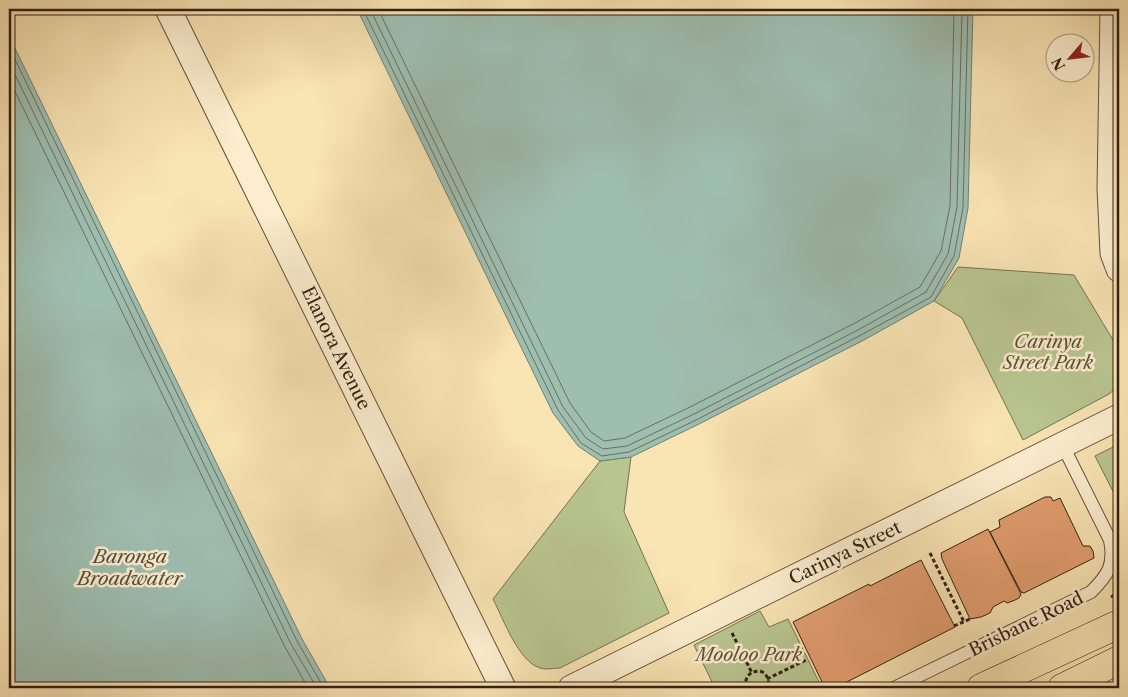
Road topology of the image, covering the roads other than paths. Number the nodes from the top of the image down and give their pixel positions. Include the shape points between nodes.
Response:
1 (168, 9) edge
2 (1113, 9) edge
3 (1119, 269) edge
4 (1119, 417) edge
5 (1063, 446) junction
6 (1119, 624) edge
7 (1119, 660) edge
8 (503, 688) edge
9 (571, 688) edge
10 (894, 688) edge
11 (981, 688) edge
12 (1062, 688) edge

1 - 8 street, Elanora Avenue
2 - 3 street via 1110,188 1113,253
4 - 5 street, Carinya Street
5 - 9 street, Carinya Street
5 - 10 lane, Brisbane Road via 1110,540 1113,555 1109,572 1091,592
6 - 11 main road
7 - 12 main road

